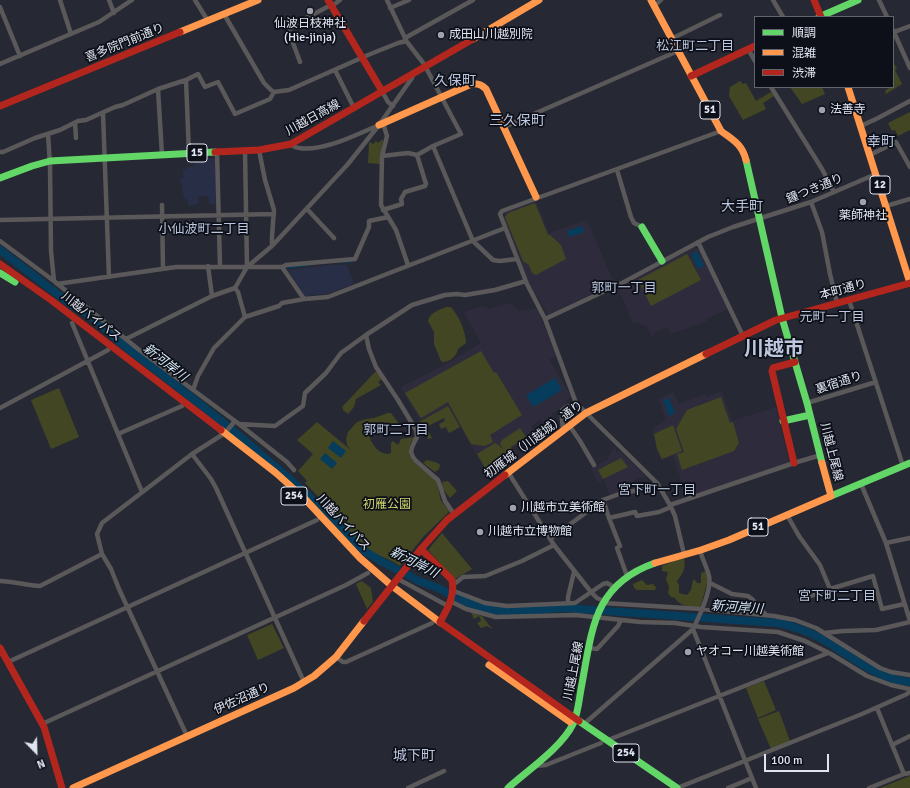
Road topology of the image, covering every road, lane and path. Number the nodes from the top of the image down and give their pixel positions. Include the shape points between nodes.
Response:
1 (60, 0) edge
2 (109, 0) edge
3 (132, 0) edge
4 (195, 0) edge
5 (258, 0) edge
6 (340, 0) edge
7 (386, 0) edge
8 (409, 0) edge
9 (472, 0) edge
10 (538, 0) edge
11 (661, 0) edge
12 (773, 0) edge
13 (814, 0) edge
14 (858, 0) edge
15 (879, 0) edge
16 (330, 3) edge
17 (653, 3) edge
18 (0, 7) edge
19 (390, 8) junction
20 (114, 13) junction
21 (224, 14) junction
22 (720, 15) dead end
23 (782, 16) edge
24 (821, 16) edge
25 (823, 16) edge
26 (887, 16) edge
27 (208, 21) junction
28 (910, 26) edge
29 (894, 31) edge
30 (71, 34) junction
31 (671, 38) junction
32 (405, 40) junction
33 (754, 46) edge
34 (748, 49) junction
35 (678, 51) junction
36 (20, 56) junction
37 (362, 58) junction
38 (754, 59) edge
39 (300, 62) dead end
40 (0, 64) edge
41 (425, 67) junction
42 (910, 68) edge
43 (335, 70) junction
44 (413, 74) junction
45 (690, 76) junction
46 (186, 80) junction
47 (772, 88) edge
48 (848, 88) edge
49 (158, 89) junction
50 (382, 91) junction
51 (274, 92) junction
52 (442, 98) junction
53 (910, 101) edge
54 (0, 106) edge
55 (393, 106) junction
56 (354, 108) junction
57 (103, 113) junction
58 (74, 123) junction
59 (381, 124) junction
60 (861, 126) junction
61 (504, 127) junction
62 (720, 131) junction
63 (48, 134) junction
64 (76, 138) dead end
65 (291, 144) junction
66 (433, 146) junction
67 (259, 150) junction
68 (245, 151) junction
69 (0, 152) edge
70 (217, 152) junction
71 (189, 154) junction
72 (162, 155) junction
73 (417, 155) junction
74 (870, 155) junction
75 (382, 156) junction
76 (105, 158) junction
77 (50, 161) junction
78 (910, 167) edge
79 (616, 170) junction
80 (876, 174) junction
81 (0, 178) edge
82 (834, 192) junction
83 (536, 197) junction
84 (910, 198) edge
85 (811, 202) junction
86 (162, 205) dead end
87 (886, 206) junction
88 (307, 209) junction
89 (383, 210) junction
90 (246, 214) junction
91 (274, 214) junction
92 (218, 215) junction
93 (163, 216) junction
94 (107, 217) junction
95 (388, 217) junction
96 (51, 219) junction
97 (0, 220) edge
98 (759, 220) junction
99 (642, 227) joint
100 (505, 228) junction
101 (334, 238) dead end
102 (0, 240) edge
103 (472, 241) junction
104 (698, 242) junction
105 (272, 246) junction
106 (517, 258) junction
107 (662, 261) junction
108 (0, 264) edge
109 (408, 265) junction
110 (208, 266) junction
111 (220, 266) junction
112 (247, 267) junction
113 (282, 267) junction
114 (164, 269) junction
115 (0, 273) edge
116 (109, 277) junction
117 (526, 281) junction
118 (56, 283) junction
119 (910, 283) edge
120 (236, 288) junction
121 (212, 296) junction
122 (304, 299) junction
123 (849, 300) junction
124 (837, 303) junction
125 (245, 317) junction
126 (545, 318) junction
127 (782, 318) junction
128 (72, 323) junction
129 (366, 335) junction
130 (743, 336) junction
131 (126, 339) junction
132 (108, 350) junction
133 (88, 360) junction
134 (795, 362) junction
135 (876, 382) junction
136 (193, 390) junction
137 (576, 403) junction
138 (807, 403) junction
139 (182, 406) junction
140 (0, 408) edge
141 (586, 413) junction
142 (810, 415) junction
143 (783, 421) junction
144 (236, 423) junction
145 (566, 427) junction
146 (225, 433) junction
147 (118, 434) junction
148 (192, 454) junction
149 (821, 455) junction
150 (794, 463) junction
151 (907, 464) edge
152 (594, 465) dead end
153 (294, 470) dead end
154 (508, 472) junction
155 (657, 483) junction
156 (861, 484) junction
157 (142, 492) junction
158 (831, 496) junction
159 (603, 500) junction
160 (671, 506) junction
161 (454, 514) junction
162 (787, 515) junction
163 (609, 518) junction
164 (317, 520) junction
165 (910, 538) edge
166 (550, 539) junction
167 (886, 543) junction
168 (554, 545) junction
169 (421, 548) junction
170 (700, 550) junction
171 (245, 553) junction
172 (102, 554) junction
173 (684, 554) junction
174 (368, 572) junction
175 (574, 572) junction
176 (627, 576) junction
177 (399, 577) junction
178 (0, 581) edge
179 (710, 583) junction
180 (614, 587) junction
181 (390, 588) junction
182 (454, 588) junction
183 (830, 589) junction
184 (590, 592) junction
185 (800, 600) dead end
186 (568, 603) junction
187 (603, 603) junction
188 (449, 604) junction
189 (904, 604) junction
190 (128, 607) junction
191 (701, 611) junction
192 (909, 611) edge
193 (766, 615) junction
194 (597, 616) junction
195 (274, 617) junction
196 (620, 620) junction
197 (910, 621) edge
198 (440, 622) junction
199 (432, 623) junction
200 (695, 625) junction
201 (824, 633) junction
202 (0, 648) edge
203 (589, 648) junction
204 (828, 653) junction
205 (336, 657) junction
206 (8, 662) junction
207 (157, 671) junction
208 (910, 675) edge
209 (304, 682) junction
210 (910, 690) edge
211 (720, 696) junction
212 (877, 708) junction
213 (574, 721) junction
214 (42, 724) junction
215 (584, 724) junction
216 (187, 736) junction
217 (910, 736) edge
218 (605, 742) junction
219 (892, 745) junction
220 (746, 761) junction
221 (533, 766) junction
222 (444, 771) dead end
223 (910, 773) edge
224 (904, 774) junction
225 (752, 778) junction
226 (62, 788) edge
227 (73, 788) edge
228 (408, 788) edge
229 (508, 788) edge
230 (667, 788) edge
231 (677, 788) edge
232 (728, 788) edge
233 (756, 788) edge
234 (869, 788) edge

1 - 30 street
2 - 20 street
3 - 20 street
4 - 27 street
5 - 21 main road, 喜多院門前通り
6 - 16 street
7 - 19 street
8 - 19 street
9 - 32 street
10 - 41 main road, 川越日高線 / 15
11 - 17 street
12 - 23 street
13 - 24 main road
14 - 25 main road
15 - 26 street
16 - 37 main road
16 - 39 street via 290,28 289,32
17 - 31 main road, 川越上尾線 / 51
18 - 36 street
19 - 32 street
20 - 30 street
21 - 27 main road, 喜多院門前通り
21 - 51 street via 264,83
22 - 31 street
27 - 54 main road, 喜多院門前通り
28 - 29 street
29 - 42 street
30 - 36 street
31 - 35 main road, 川越上尾線 / 51
32 - 37 street
32 - 41 street
33 - 34 main road
34 - 38 street
34 - 45 main road
35 - 45 main road, 川越上尾線 / 51
35 - 61 street
36 - 40 street
37 - 43 street
37 - 50 main road
41 - 44 main road, 川越日高線 / 15
41 - 52 street
43 - 51 street via 297,88
43 - 56 street
44 - 50 main road, 川越日高線 / 15
44 - 55 street
45 - 62 main road, 川越上尾線 / 51
46 - 49 street
46 - 51 street via 199,75 205,87 218,82 235,114 270,99
46 - 71 street
47 - 82 street
48 - 60 main road, 12
49 - 57 street
49 - 72 street
50 - 55 street
50 - 56 main road, 川越日高線 / 15
52 - 59 main road
52 - 61 main road via 473,83 480,84 486,89
52 - 66 street via 461,134
53 - 60 street
55 - 59 street
56 - 65 main road, 川越日高線 / 15
57 - 58 street
57 - 76 street
58 - 63 street
58 - 64 street
59 - 65 street via 333,144 316,148 298,148
59 - 75 street via 387,136
59 - 88 street
60 - 74 main road, 12
61 - 83 main road
62 - 79 street
62 - 98 main road, 川越上尾線 / 51 via 739,144 744,153
63 - 69 street
63 - 77 street
65 - 67 main road, 川越日高線 / 15
66 - 73 street
66 - 103 street
67 - 68 main road, 川越日高線 / 15
67 - 91 street
68 - 70 main road, 川越日高線 / 15
68 - 90 street
70 - 71 main road, 川越日高線 / 15
70 - 92 street
71 - 72 main road, 川越日高線 / 15
72 - 76 main road, 川越日高線 / 15
73 - 75 street via 408,153
73 - 89 street via 426,184 405,192 401,199 402,204
74 - 78 street via 896,142
74 - 80 main road, 12
75 - 89 street
76 - 77 main road, 川越日高線 / 15
76 - 94 street
77 - 81 main road, 川越日高線 / 15
77 - 96 street
79 - 83 street
79 - 99 street via 631,217 634,223
80 - 82 street, 鐘つき通り
80 - 87 main road, 12
82 - 85 street, 鐘つき通り
83 - 100 street via 502,211 500,217
84 - 87 street
85 - 98 street, 鐘つき通り
85 - 124 street via 822,232
86 - 93 street
87 - 119 main road, 12
88 - 101 street
88 - 105 street
89 - 95 street
90 - 91 street
90 - 92 street
90 - 112 street
91 - 105 street
92 - 93 street
92 - 111 street
93 - 94 street
93 - 114 street
94 - 96 street
94 - 116 street
95 - 109 street via 396,230
95 - 113 street via 370,221 355,259
96 - 97 street
96 - 118 street via 51,251
98 - 104 street, 鐘つき通り via 728,229
98 - 127 main road, 川越上尾線 / 51
99 - 107 main road
100 - 103 street
100 - 106 street
102 - 118 street
103 - 106 street via 493,260
103 - 109 street
104 - 107 street, 鐘つき通り
104 - 130 street
105 - 112 street
106 - 117 street
107 - 126 street, 鐘つき通り via 624,282
108 - 146 main road, 川越バイパス / 254
109 - 122 street via 328,297
110 - 111 street
110 - 114 street
110 - 121 street
111 - 112 street
112 - 113 street
112 - 120 street
113 - 122 street
114 - 116 street
115 - 128 main road, 川越バイパス / 254
116 - 118 street
117 - 126 street
117 - 129 street via 495,290 445,295 412,305
118 - 131 street
119 - 123 main road, 本町通り
120 - 121 street
120 - 125 street
121 - 131 street
122 - 125 street via 282,303
123 - 124 main road, 本町通り
123 - 135 street, 裏宿通り
124 - 127 main road, 本町通り
125 - 136 street via 214,348
126 - 137 street
127 - 130 main road, 初雁城（川越城）通り
127 - 134 main road, 川越上尾線 / 51
128 - 132 main road, 川越バイパス / 254
128 - 133 street
129 - 144 street via 341,353 326,373 305,393 302,406 275,426
129 - 161 street via 376,367 416,430 417,437 411,452 413,457 438,480 445,501
130 - 141 main road, 初雁城（川越城）通り
131 - 136 street
132 - 133 street
132 - 139 main road, 川越バイパス / 254
133 - 140 street
133 - 147 street
134 - 138 main road, 川越上尾線 / 51
134 - 143 main road via 773,368 772,371
135 - 138 street, 裏宿通り
135 - 151 street, 裏宿通り
136 - 144 street
137 - 141 street
137 - 145 street via 562,410 562,420
138 - 142 main road, 川越上尾線 / 51
139 - 146 main road, 川越バイパス / 254
139 - 147 street
141 - 145 main road, 初雁城（川越城）通り
141 - 155 street
142 - 143 main road
142 - 149 main road, 川越上尾線 / 51
143 - 150 main road
144 - 146 street
144 - 153 street
145 - 152 street via 580,441
145 - 154 main road, 初雁城（川越城）通り
146 - 148 street
146 - 164 main road, 川越バイパス / 254
146 - 181 main road, 川越バイパス / 254 via 305,499
147 - 157 street
148 - 157 street
148 - 171 street via 216,488
149 - 150 street
149 - 158 main road, 川越上尾線 / 51
150 - 160 street
151 - 156 main road
154 - 161 main road, 初雁城（川越城）通り
154 - 166 street
155 - 159 street
155 - 160 street
156 - 158 main road
156 - 167 street
157 - 172 street via 102,523 97,534
158 - 162 main road, 川越上尾線 / 51
159 - 163 street
159 - 166 street
160 - 163 street via 652,514 637,516 635,512
160 - 173 street
161 - 169 main road, 初雁城（川越城）通り
162 - 170 main road, 川越上尾線 / 51
162 - 183 street via 820,565
163 - 176 street via 620,546 617,548
164 - 171 street
164 - 174 main road, 川越バイパス / 254
165 - 167 street
166 - 168 street
167 - 189 street
168 - 175 street
168 - 182 street via 485,576 463,577
169 - 177 main road, 初雁城（川越城）通り
169 - 182 main road via 452,580
170 - 173 main road, 川越上尾線 / 51
170 - 179 street
171 - 190 street
171 - 195 street
172 - 178 street via 48,584 32,586
172 - 190 street
173 - 176 main road, 川越上尾線 / 51
174 - 181 main road, 川越バイパス / 254
174 - 195 street via 346,585
175 - 184 street
175 - 186 street
176 - 180 main road, 川越上尾線 / 51
177 - 181 main road, 初雁城（川越城）通り
177 - 188 street
179 - 191 street
179 - 193 street via 732,594 752,598
180 - 184 street via 607,583
180 - 187 main road, 川越上尾線 / 51
181 - 198 main road, 川越バイパス / 254
181 - 199 main road, 川越バイパス / 254
181 - 205 main road, 伊佐沼通り
182 - 186 street via 485,603 507,606
182 - 188 main road
183 - 185 street
183 - 189 street via 873,576 882,609
184 - 186 street via 575,603
184 - 187 street
187 - 191 street
187 - 194 main road, 川越上尾線 / 51
188 - 194 street via 496,617
188 - 198 main road
189 - 192 street
190 - 206 street
190 - 207 street
191 - 193 street
191 - 200 street
192 - 197 street
193 - 201 street via 795,620
194 - 196 street
194 - 203 main road, 川越上尾線 / 51
195 - 207 street
195 - 209 street
196 - 200 street
196 - 203 street via 618,626 596,649
197 - 201 street via 876,630
198 - 213 main road, 川越バイパス / 254
199 - 205 street via 346,662
199 - 213 main road, 川越バイパス / 254 via 513,683
200 - 204 street via 778,632 800,639
200 - 211 street
200 - 215 street
201 - 208 street via 880,668
202 - 206 main road
203 - 213 main road, 川越上尾線 / 51
204 - 210 street via 867,676
204 - 211 street
205 - 209 main road, 伊佐沼通り
206 - 214 main road
207 - 214 street
207 - 216 street
209 - 216 main road, 伊佐沼通り
210 - 212 street via 907,694
211 - 218 street
211 - 220 street
212 - 219 street
212 - 220 street
213 - 215 main road, 川越バイパス / 254
213 - 218 main road, 川越バイパス / 254
213 - 221 main road, 川越上尾線 / 51 via 558,744
214 - 226 main road
215 - 218 main road, 川越バイパス / 254
216 - 227 main road, 伊佐沼通り
217 - 219 street
218 - 221 street via 546,764
218 - 230 main road, 川越バイパス / 254
218 - 231 main road, 川越バイパス / 254
219 - 224 street
220 - 225 street
220 - 231 street
221 - 229 main road, 川越上尾線 / 51
222 - 228 street
223 - 224 street
224 - 234 street
225 - 232 street
225 - 233 street

